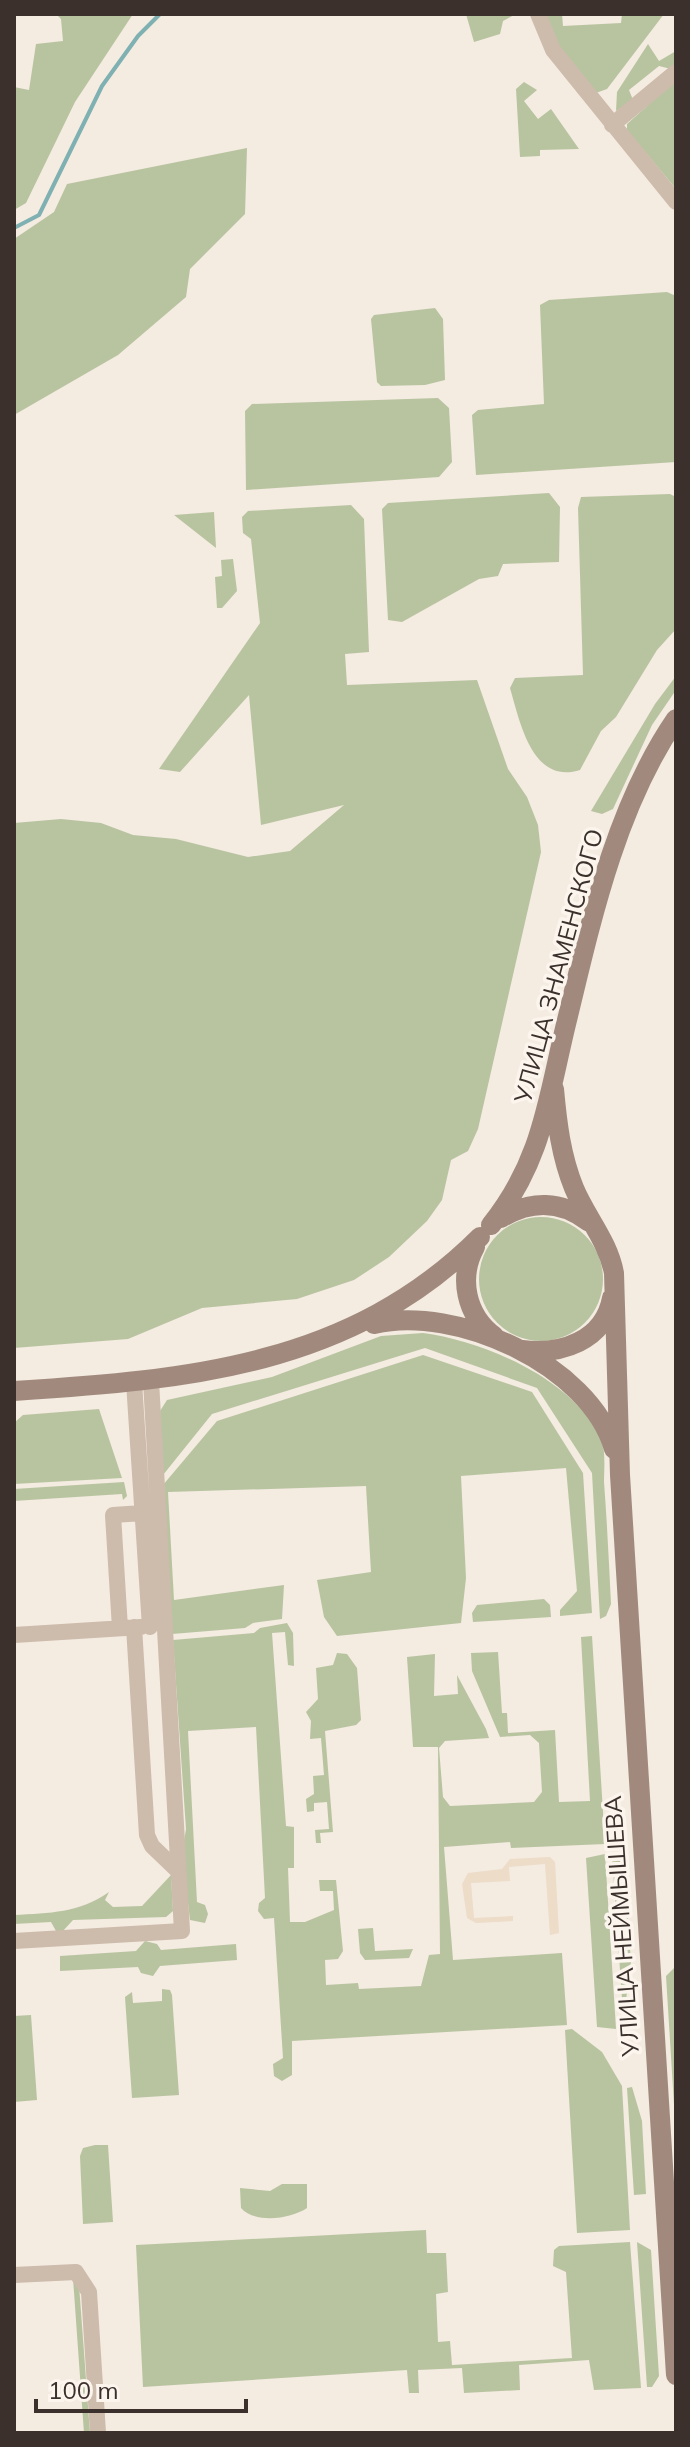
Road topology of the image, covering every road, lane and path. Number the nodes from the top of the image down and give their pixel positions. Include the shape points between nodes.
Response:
1 (538, 14) edge
2 (676, 72) edge
3 (612, 125) junction
4 (676, 202) edge
5 (676, 719) edge
6 (554, 1089) junction
7 (486, 1231) junction
8 (599, 1235) junction
9 (615, 1283) junction
10 (346, 1331) junction
11 (510, 1346) junction
12 (143, 1382) junction
13 (14, 1391) edge
14 (620, 1475) junction
15 (143, 1513) junction
16 (147, 1629) junction
17 (14, 1635) edge
18 (177, 1870) junction
19 (14, 1941) edge
20 (14, 2275) edge
21 (676, 2375) edge
22 (98, 2433) edge

1 - 3 street via 546,38
2 - 3 street
3 - 4 street
5 - 6 main road, УЛИЦА ЗНАМЕНСКОГО via 647,771 612,856 567,1018
6 - 7 main road, УЛИЦА ЗНАМЕНСКОГО via 523,1177
6 - 8 main road via 563,1156
7 - 8 main road via 522,1207 555,1204 580,1215
7 - 10 main road via 419,1291
7 - 11 main road via 470,1255 465,1286 484,1329
8 - 9 main road
9 - 11 main road via 605,1318 585,1339 553,1351
9 - 14 main road
10 - 11 main road via 385,1321 426,1321
10 - 12 main road via 251,1362
11 - 14 main road via 565,1380 595,1411 611,1439
12 - 13 main road
12 - 15 street
12 - 16 street
14 - 21 main road, УЛИЦА НЕЙМЫШЕВА
15 - 16 street
15 - 16 street via 113,1515
16 - 17 street
16 - 18 street
16 - 18 street via 147,1835
18 - 19 street via 182,1931
20 - 22 street via 76,2272 89,2292

